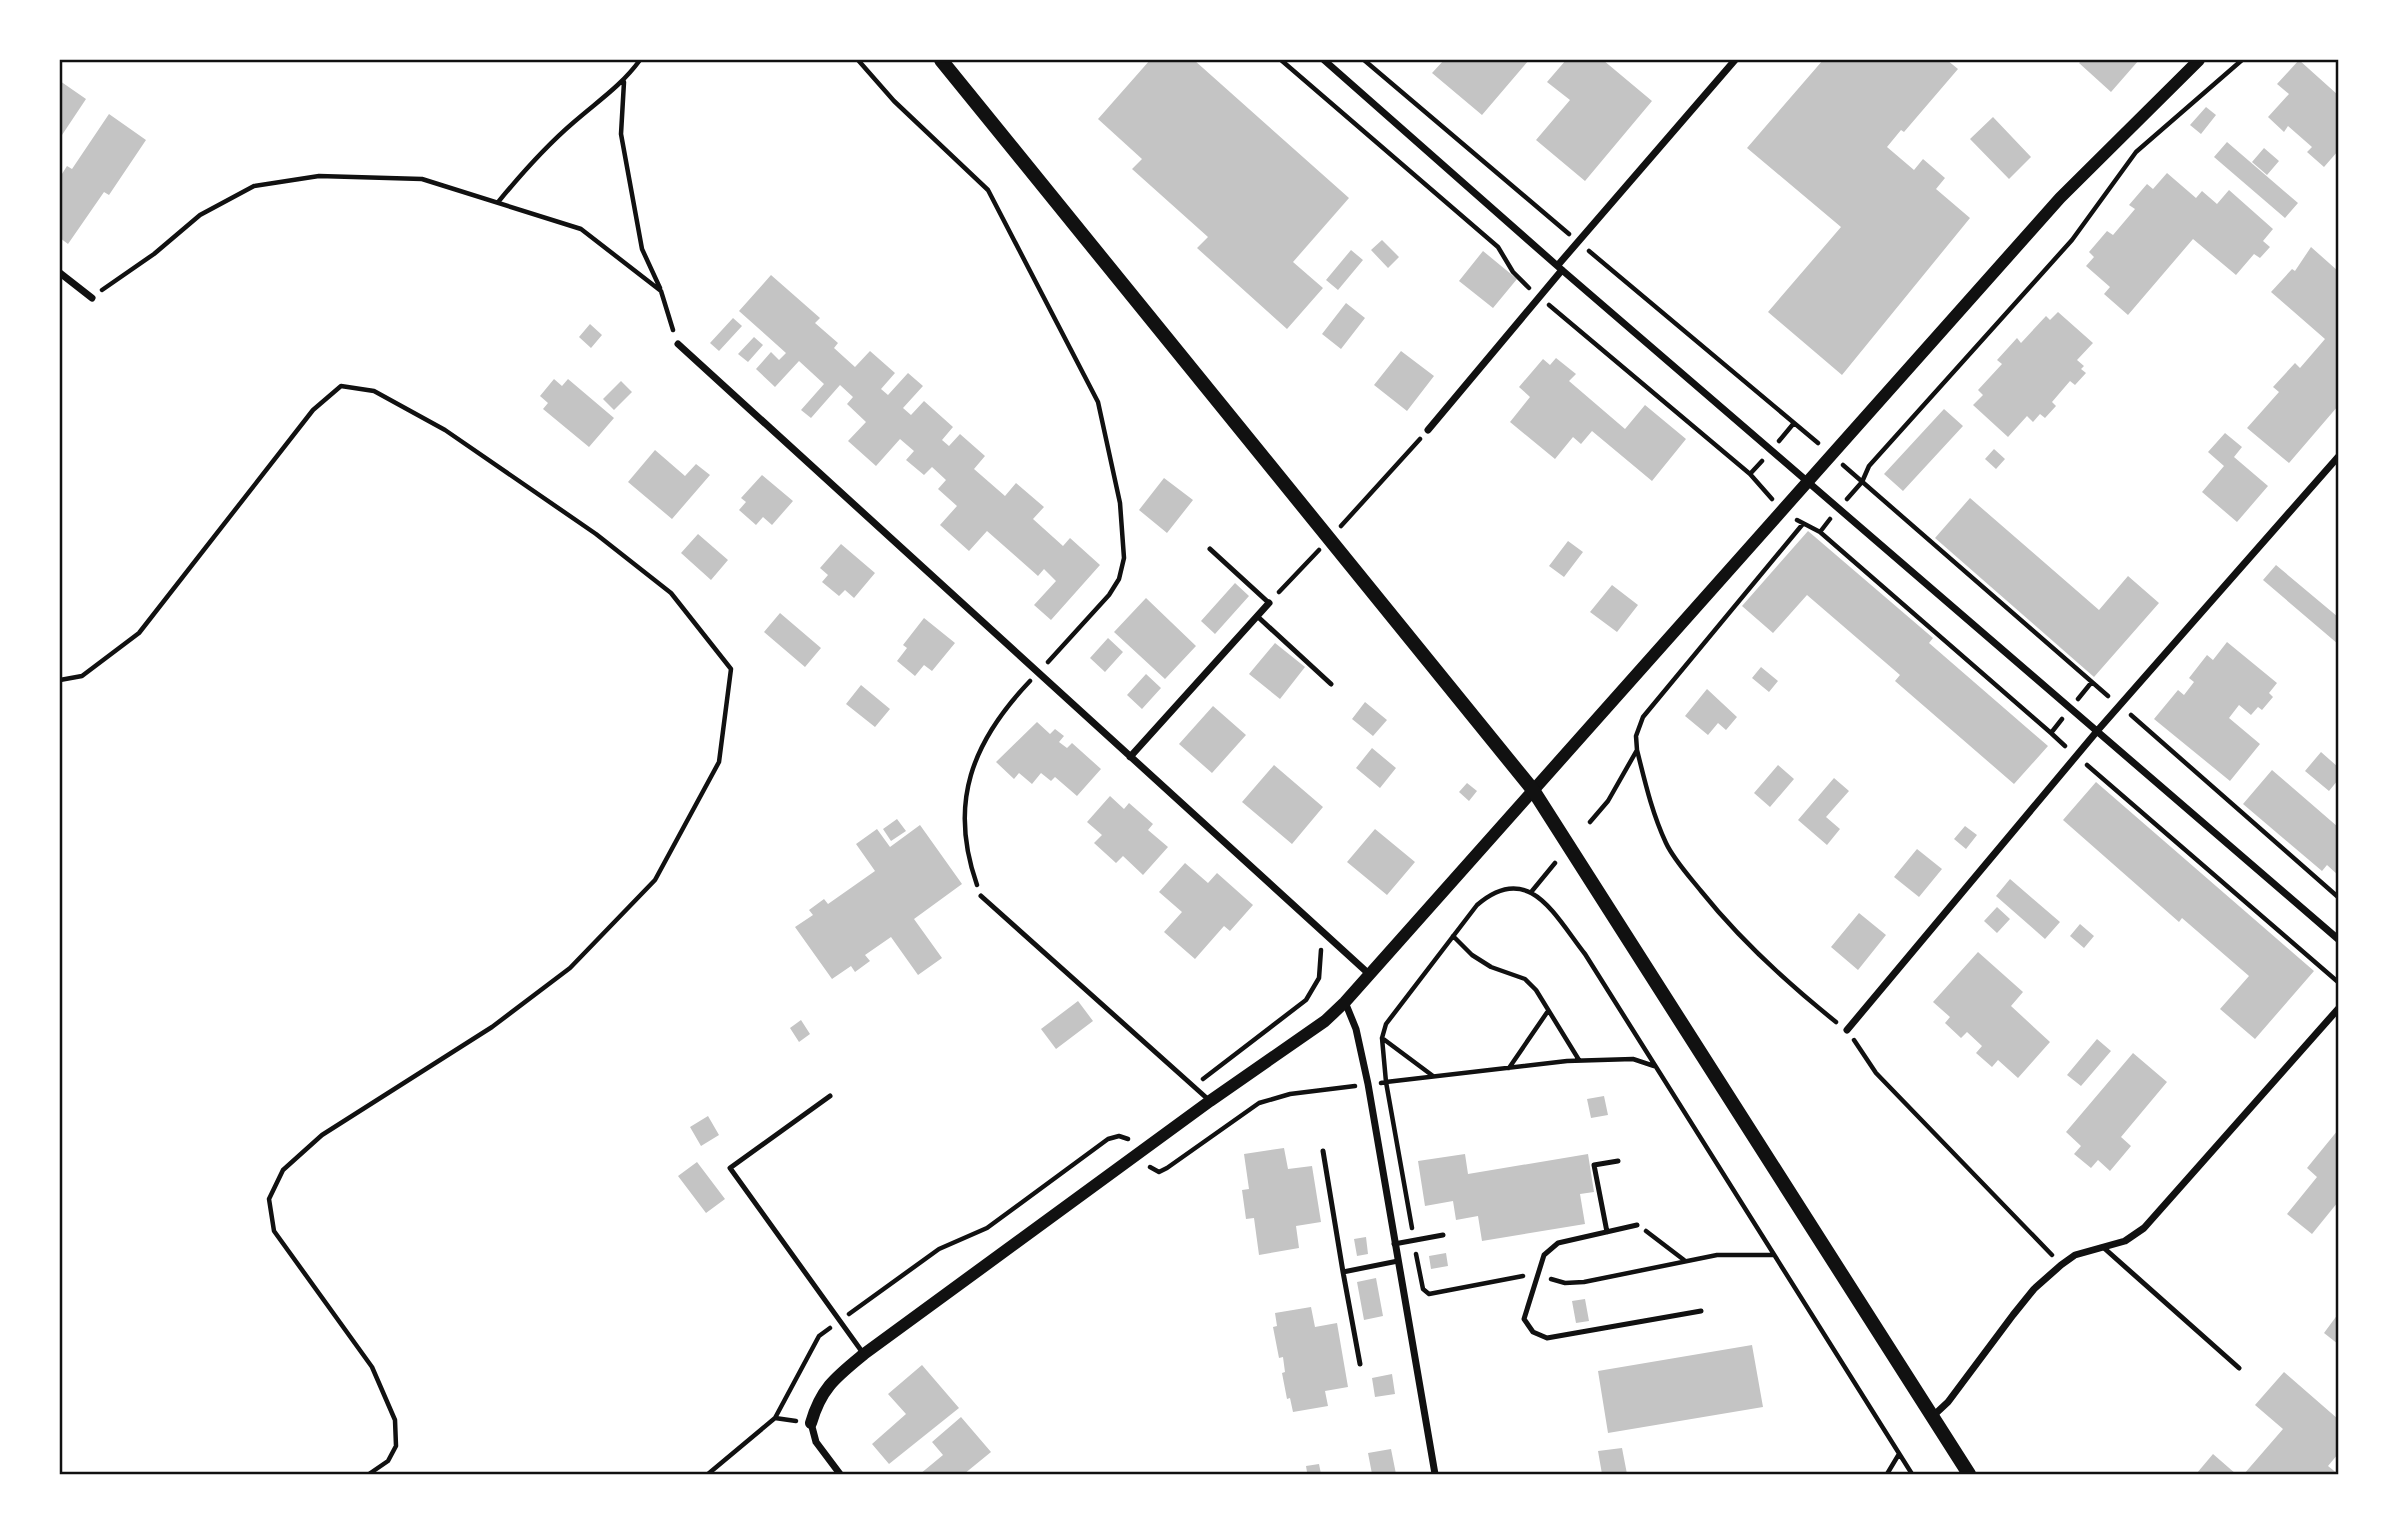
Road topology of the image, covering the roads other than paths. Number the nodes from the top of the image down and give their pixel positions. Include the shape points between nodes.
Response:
1 (941, 60) edge
2 (1324, 60) edge
3 (1735, 60) edge
4 (2199, 60) edge
5 (1560, 267) junction
6 (60, 273) edge
7 (92, 298) road end
8 (678, 344) road end
9 (1428, 430) road end
10 (2339, 457) edge
11 (1807, 480) junction
12 (1210, 549) dead end
13 (1269, 603) joint
14 (1257, 616) junction
15 (1331, 684) dead end
16 (2098, 730) junction
17 (1130, 757) junction
18 (1533, 790) junction
19 (981, 896) road end
20 (2339, 939) edge
21 (1368, 974) junction
22 (1345, 1002) junction
23 (2339, 1009) edge
24 (1847, 1030) road end
25 (830, 1097) dead end
26 (1210, 1101) junction
27 (1323, 1151) dead end
28 (1618, 1161) dead end
29 (1637, 1225) road end
30 (1607, 1232) junction
31 (1443, 1235) dead end
32 (1394, 1244) junction
33 (2104, 1248) junction
34 (1398, 1261) junction
35 (1343, 1272) junction
36 (1701, 1311) dead end
37 (864, 1354) junction
38 (1360, 1364) dead end
39 (2239, 1368) dead end
40 (1933, 1416) junction
41 (811, 1423) joint
42 (840, 1475) edge
43 (1435, 1475) edge
44 (1969, 1475) edge

1 - 18 main road
2 - 5 street
3 - 5 street
4 - 11 street via 2060,198
5 - 9 street
5 - 11 street
6 - 7 street
8 - 17 street
10 - 16 street
11 - 16 street
11 - 18 street
12 - 13 lane
13 - 14 street
14 - 15 lane
14 - 17 street
16 - 20 street
16 - 24 street
17 - 21 street
18 - 21 street
18 - 40 main road
19 - 26 lane
21 - 22 street
22 - 26 street
22 - 32 street via 1356,1028 1368,1084
23 - 33 street via 2160,1212 2125,1241
25 - 37 lane via 730,1168
26 - 37 street
27 - 35 lane
28 - 30 lane via 1594,1164
29 - 30 lane
30 - 36 lane via 1558,1243 1544,1255 1524,1319 1533,1332 1547,1338
31 - 32 lane
32 - 34 street
33 - 39 lane
33 - 40 street via 2075,1255 2034,1289
34 - 35 lane
34 - 43 street
35 - 38 lane
37 - 41 street via 818,1398
40 - 44 main road
41 - 42 street via 816,1442

